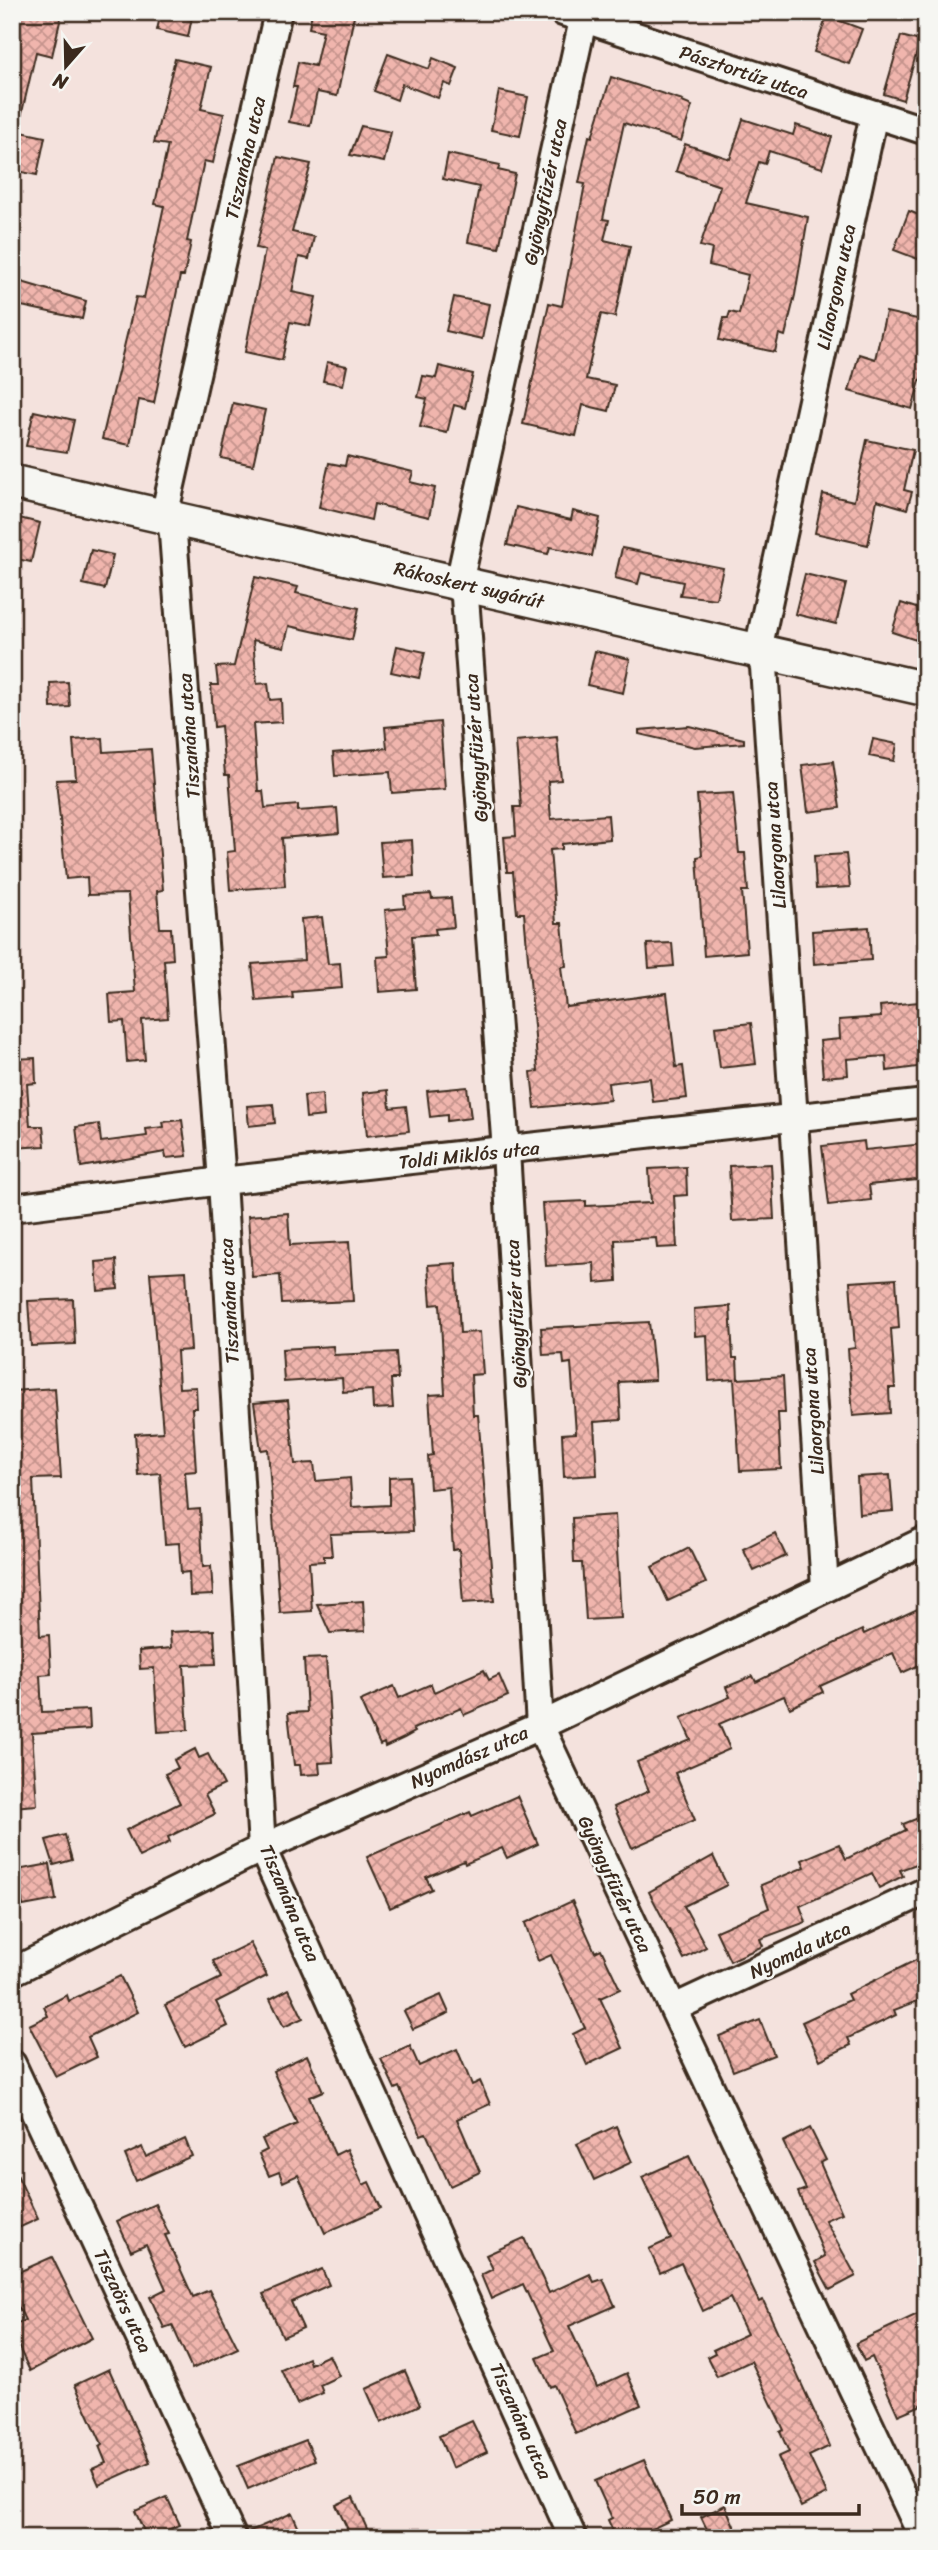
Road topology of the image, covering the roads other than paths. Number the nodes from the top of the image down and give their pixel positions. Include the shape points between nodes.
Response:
1 (278, 12) edge
2 (573, 16) edge
3 (874, 114) junction
4 (926, 131) edge
5 (12, 482) edge
6 (168, 517) junction
7 (459, 583) junction
8 (758, 650) junction
9 (926, 689) edge
10 (926, 1103) edge
11 (792, 1117) junction
12 (506, 1151) junction
13 (222, 1181) junction
14 (12, 1208) edge
15 (926, 1540) edge
16 (825, 1588) junction
17 (540, 1726) junction
18 (262, 1848) junction
19 (926, 1891) edge
20 (12, 1972) edge
21 (674, 2008) junction
22 (12, 2064) edge
23 (233, 2538) edge
24 (573, 2538) edge
25 (923, 2538) edge

1 - 6 street, Tiszanána utca via 167,503
2 - 3 street, Pásztortűz utca
2 - 7 street, Gyöngyfüzér utca
3 - 4 street, Pásztortűz utca
3 - 8 street, Lilaorgona utca
5 - 6 street, Rákoskert sugárút
6 - 7 street, Rákoskert sugárút
6 - 13 street, Tiszanána utca via 173,534
7 - 8 street, Rákoskert sugárút
7 - 12 street, Gyöngyfüzér utca via 465,597
8 - 9 street, Rákoskert sugárút
8 - 11 street, Lilaorgona utca via 764,667
10 - 11 street, Toldi Miklós utca
11 - 12 street, Toldi Miklós utca
11 - 16 street, Lilaorgona utca
12 - 13 street, Toldi Miklós utca
12 - 17 street, Gyöngyfüzér utca
13 - 14 street, Toldi Miklós utca
13 - 18 street, Tiszanána utca
15 - 16 street, Nyomdász utca
16 - 17 street, Nyomdász utca
17 - 18 street, Nyomdász utca
17 - 21 street, Gyöngyfüzér utca
18 - 20 street, Nyomdász utca
18 - 24 street, Tiszanána utca
19 - 21 street, Nyomda utca
21 - 25 street, Gyöngyfüzér utca
22 - 23 street, Tiszaörs utca

